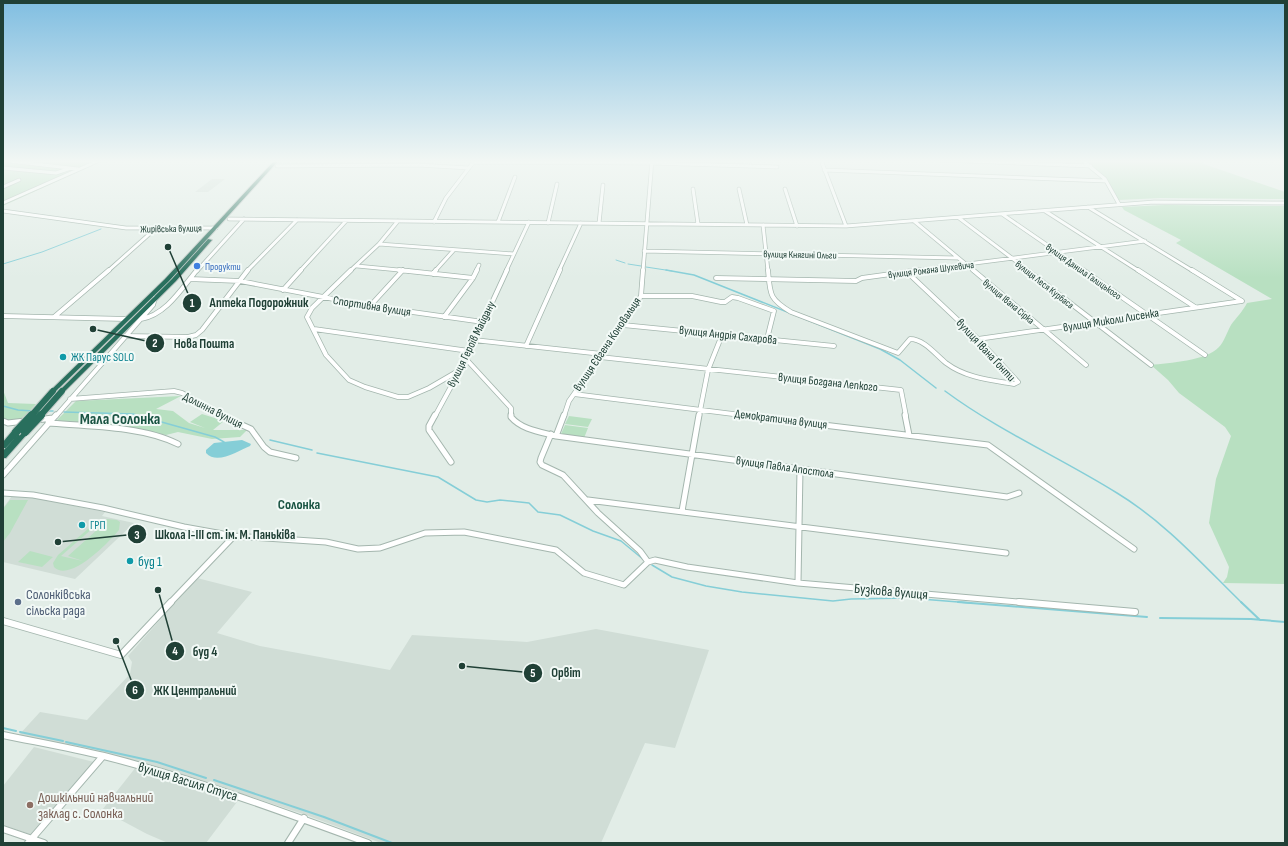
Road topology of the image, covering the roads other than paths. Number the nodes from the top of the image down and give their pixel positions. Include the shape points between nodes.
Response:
1 (242, 199) edge
2 (247, 199) edge
3 (445, 199) edge
4 (507, 199) edge
5 (553, 199) edge
6 (602, 199) edge
7 (648, 199) edge
8 (694, 199) edge
9 (741, 199) edge
10 (788, 199) edge
11 (836, 199) edge
12 (1115, 199) edge
13 (1285, 203) edge
14 (1119, 204) junction
15 (1088, 207) junction
16 (1045, 210) junction
17 (3, 211) edge
18 (1002, 214) junction
19 (958, 218) junction
20 (229, 219) junction
21 (244, 219) junction
22 (298, 220) junction
23 (346, 221) junction
24 (398, 221) junction
25 (914, 221) junction
26 (434, 222) junction
27 (498, 222) junction
28 (529, 222) junction
29 (548, 223) junction
30 (581, 223) junction
31 (599, 224) junction
32 (647, 224) junction
33 (698, 224) junction
34 (747, 225) junction
35 (762, 225) junction
36 (797, 226) junction
37 (846, 226) junction
38 (216, 228) junction
39 (155, 229) junction
40 (1145, 241) junction
41 (379, 244) junction
42 (1101, 247) junction
43 (453, 250) junction
44 (644, 251) junction
45 (766, 253) junction
46 (1058, 253) junction
47 (514, 254) junction
48 (957, 258) junction
49 (1013, 259) junction
50 (479, 265) dead end
51 (965, 265) junction
52 (357, 266) junction
53 (403, 270) junction
54 (907, 272) junction
55 (433, 274) junction
56 (473, 278) junction
57 (716, 278) dead end
58 (769, 278) junction
59 (190, 279) junction
60 (240, 281) junction
61 (283, 290) junction
62 (641, 296) junction
63 (323, 297) junction
64 (155, 298) junction
65 (370, 306) junction
66 (1195, 307) junction
67 (1146, 315) junction
68 (3, 316) edge
69 (54, 317) junction
70 (444, 317) junction
71 (126, 319) junction
72 (141, 319) junction
73 (483, 322) junction
74 (1095, 322) junction
75 (623, 325) junction
76 (314, 329) junction
77 (1044, 331) junction
78 (722, 335) junction
79 (125, 336) junction
80 (767, 339) junction
81 (978, 339) junction
82 (474, 340) junction
83 (526, 346) junction
84 (834, 346) dead end
85 (469, 351) junction
86 (1205, 355) dead end
87 (601, 356) junction
88 (466, 359) junction
89 (1086, 366) dead end
90 (1151, 366) dead end
91 (460, 370) junction
92 (708, 370) junction
93 (574, 394) junction
94 (70, 399) junction
95 (700, 409) junction
96 (53, 418) junction
97 (3, 421) edge
98 (48, 424) junction
99 (554, 435) junction
100 (909, 435) junction
101 (178, 444) dead end
102 (3, 446) edge
103 (693, 455) junction
104 (3, 456) edge
105 (296, 458) dead end
106 (451, 462) dead end
107 (800, 469) junction
108 (3, 475) edge
109 (3, 493) edge
110 (1019, 493) dead end
111 (588, 500) junction
112 (682, 511) junction
113 (798, 525) junction
114 (234, 536) junction
115 (1134, 549) dead end
116 (1006, 553) dead end
117 (648, 562) junction
118 (798, 583) junction
119 (1135, 612) dead end
120 (3, 621) edge
121 (3, 735) edge
122 (103, 756) junction
123 (304, 818) junction
124 (3, 829) edge
125 (30, 841) edge
126 (44, 843) edge
127 (288, 843) edge
128 (368, 843) edge

1 - 38 highway
2 - 20 highway
3 - 26 street
4 - 27 street
5 - 29 street
6 - 31 street
7 - 32 street, вулиця Євгена Коновальця
8 - 33 street
9 - 34 street
10 - 36 street
11 - 37 street
12 - 14 street
13 - 14 street
14 - 15 street
15 - 16 street
15 - 40 street
16 - 18 street
16 - 42 street
17 - 39 street, Жирівська вулиця via 126,228
18 - 19 street
18 - 46 street, вулиця Данила Галицького
19 - 25 street
19 - 49 street, вулиця Леся Курбаса
20 - 21 street
20 - 64 highway
21 - 22 street
21 - 59 street
22 - 23 street
22 - 60 street
23 - 24 street
23 - 61 street
24 - 26 street
24 - 41 street
25 - 37 street
25 - 48 street, вулиця Івана Сірка
26 - 27 street
27 - 28 street
28 - 29 street
28 - 47 street, вулиця Героїв Майдану
29 - 30 street
30 - 31 street
30 - 83 street
31 - 32 street
32 - 33 street
32 - 44 street, вулиця Євгена Коновальця
33 - 34 street
34 - 35 street
35 - 36 street
35 - 45 street
36 - 37 street
38 - 39 street, Жирівська вулиця
38 - 71 highway
39 - 69 street
40 - 42 street, вулиця Романа Шухевича
40 - 66 street, вулиця Миколи Лисенка via 1242,300
41 - 43 street
41 - 52 street
42 - 46 street, вулиця Романа Шухевича
42 - 66 street
43 - 47 street
43 - 55 street
44 - 45 street, вулиця Княгині Ольги
44 - 62 street, вулиця Євгена Коновальця
45 - 48 street, вулиця Княгині Ольги
45 - 58 street
46 - 49 street, вулиця Романа Шухевича
46 - 67 street, вулиця Данила Галицького
47 - 73 street, вулиця Героїв Майдану
48 - 51 street, вулиця Івана Сірка
49 - 51 street, вулиця Романа Шухевича
49 - 74 street, вулиця Леся Курбаса
50 - 56 street
51 - 54 street, вулиця Романа Шухевича
51 - 77 street, вулиця Івана Сірка
52 - 53 street
52 - 63 street
53 - 55 street
53 - 65 street
54 - 58 street, вулиця Романа Шухевича via 852,281
54 - 81 street, вулиця Івана Ґонти
55 - 56 street
56 - 70 street
57 - 58 street, вулиця Романа Шухевича
58 - 81 street, вулиця Івана Ґонти via 770,294 774,301 791,312 898,353 914,339 962,372 1014,384 1018,382
59 - 60 street, Спортивна вулиця
59 - 72 street via 164,310
60 - 61 street, Спортивна вулиця
60 - 79 street via 200,332 192,337
61 - 63 street, Спортивна вулиця
62 - 75 street, вулиця Євгена Коновальця
62 - 80 street via 692,296 721,302 732,297 738,298 774,311
63 - 65 street, Спортивна вулиця
63 - 76 street via 306,317
64 - 72 street via 153,305
64 - 104 highway, bridge via 62,391
65 - 70 street, Спортивна вулиця
66 - 67 street, вулиця Миколи Лисенка
67 - 74 street, вулиця Миколи Лисенка
67 - 86 street, вулиця Данила Галицького
68 - 69 street
69 - 71 street
70 - 73 street, Спортивна вулиця
71 - 102 highway, bridge
72 - 79 street
73 - 82 street, вулиця Героїв Майдану
74 - 77 street, вулиця Миколи Лисенка
74 - 90 street, вулиця Леся Курбаса
75 - 78 street, вулиця Андрія Сахарова
75 - 87 street, вулиця Євгена Коновальця
76 - 85 street
76 - 91 street via 326,355 349,380 398,397 408,398 418,394
77 - 81 street, вулиця Миколи Лисенка
77 - 89 street, вулиця Івана Сірка
78 - 80 street, вулиця Андрія Сахарова
78 - 92 street
79 - 94 street
80 - 84 street, вулиця Андрія Сахарова
82 - 83 street, вулиця Богдана Лепкого
82 - 85 street, вулиця Героїв Майдану
83 - 87 street, вулиця Богдана Лепкого
85 - 88 street, вулиця Героїв Майдану
87 - 92 street, вулиця Богдана Лепкого
87 - 93 street, вулиця Євгена Коновальця
88 - 91 street, вулиця Героїв Майдану
88 - 99 street, вулиця Павла Апостола via 511,408 511,417 516,423
91 - 106 street, вулиця Героїв Майдану via 429,426 429,430
92 - 95 street
92 - 100 street, вулиця Богдана Лепкого via 901,390
93 - 95 street, Демократична вулиця
93 - 99 street, вулиця Євгена Коновальця
94 - 96 street
94 - 105 street, Долинна вулиця via 174,391 182,393 251,429 270,452
95 - 100 street, Демократична вулиця
95 - 103 street
96 - 97 street via 8,423
96 - 98 street
98 - 101 street via 124,429
98 - 108 street
99 - 103 street, вулиця Павла Апостола
99 - 111 street, вулиця Євгена Коновальця via 540,462 564,475
100 - 115 street, Демократична вулиця via 988,445
103 - 107 street, вулиця Павла Апостола
103 - 112 street
107 - 110 street, вулиця Павла Апостола via 1007,497
107 - 113 street
109 - 114 street via 33,495 87,505
111 - 112 street
111 - 117 street
112 - 113 street
113 - 116 street
113 - 118 street
114 - 117 street via 326,542 358,549 380,548 425,533 464,532 556,550 584,573 624,585
114 - 120 street via 121,655
117 - 118 street, Бузкова вулиця via 655,560
118 - 119 street, Бузкова вулиця
121 - 122 street, вулиця Василя Стуса
122 - 123 street, вулиця Василя Стуса
122 - 125 street
123 - 127 street
123 - 128 street, вулиця Василя Стуса
124 - 125 street
125 - 126 street

